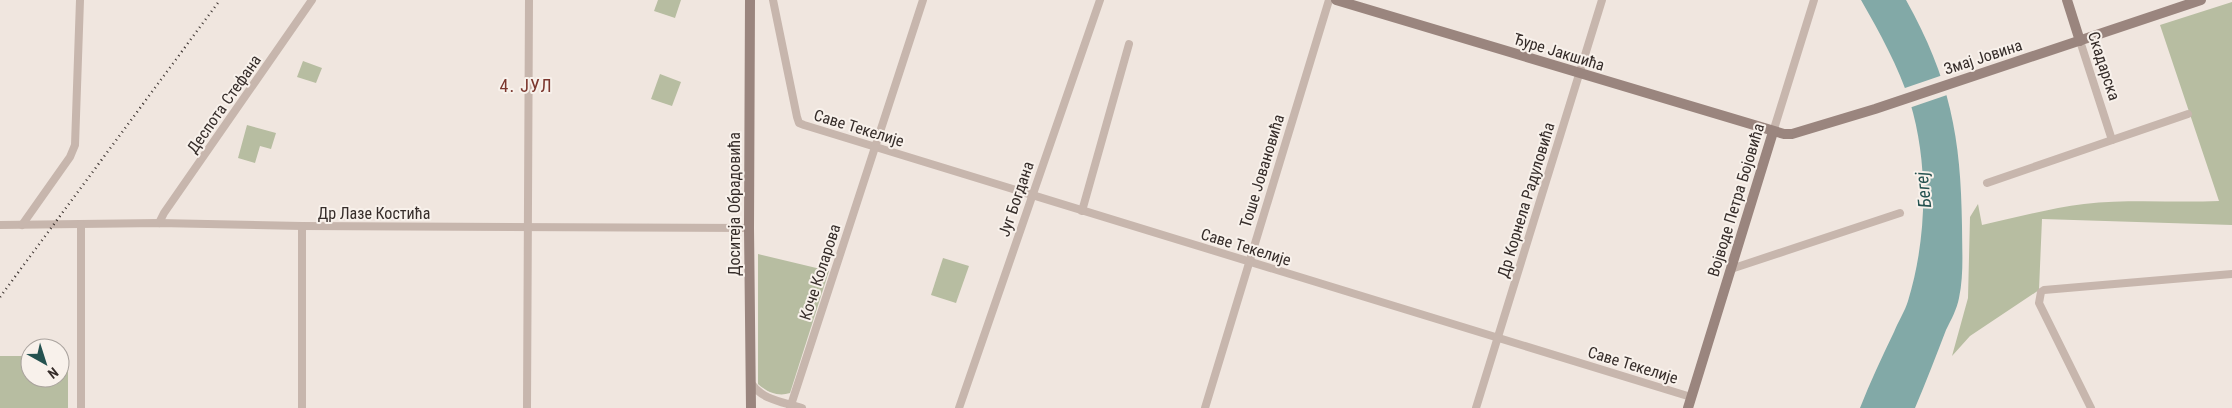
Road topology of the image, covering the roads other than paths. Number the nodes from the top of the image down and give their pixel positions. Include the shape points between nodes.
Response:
1 (80, 0) edge
2 (312, 0) edge
3 (530, 0) edge
4 (750, 0) edge
5 (773, 0) edge
6 (923, 0) edge
7 (1100, 0) edge
8 (1329, 0) edge
9 (1336, 0) edge
10 (1602, 0) edge
11 (1814, 0) edge
12 (2067, 0) edge
13 (2201, 0) edge
14 (2080, 41) junction
15 (1129, 44) dead end
16 (1579, 74) junction
17 (2188, 114) dead end
18 (1773, 132) junction
19 (2112, 140) junction
20 (875, 147) junction
21 (1987, 184) dead end
22 (1032, 195) junction
23 (1082, 211) junction
24 (1900, 213) dead end
25 (159, 223) junction
26 (0, 225) edge
27 (22, 225) junction
28 (81, 225) junction
29 (302, 226) junction
30 (528, 228) junction
31 (749, 228) junction
32 (1249, 262) junction
33 (1731, 268) junction
34 (2232, 274) edge
35 (1498, 338) junction
36 (751, 383) junction
37 (1691, 397) junction
38 (791, 406) edge
39 (81, 408) edge
40 (302, 408) edge
41 (527, 408) edge
42 (751, 408) edge
43 (802, 408) edge
44 (959, 408) edge
45 (1205, 408) edge
46 (1476, 408) edge
47 (1688, 408) edge
48 (2092, 408) edge

1 - 27 street via 75,145
2 - 25 street, Деспота Стефана
3 - 30 street
4 - 31 street, Доситеја Обрадовића
5 - 20 street, Саве Текелије via 799,123
6 - 20 street, Коче Коларова
7 - 22 street, Југ Богдана
8 - 32 street, Тоше Јовановића
9 - 16 street, Ђуре Јакшића
10 - 16 street, Др Корнела Радуловића
11 - 18 street, Војводе Петра Бојовића
12 - 14 street, Скадарска
13 - 14 street, Змај Јовина
14 - 18 street, Змај Јовина via 1792,134
14 - 19 street, Скадарска
15 - 23 street
16 - 18 street, Ђуре Јакшића
16 - 35 street, Др Корнела Радуловића
17 - 19 street
18 - 33 street, Војводе Петра Бојовића
19 - 21 street
20 - 22 street, Саве Текелије
20 - 38 street, Коче Коларова
22 - 23 street, Саве Текелије
22 - 44 street, Југ Богдана
23 - 32 street, Саве Текелије
24 - 33 street
25 - 28 street, Др Лазе Костића
25 - 29 street, Др Лазе Костића
26 - 27 street, Др Лазе Костића
27 - 28 street, Др Лазе Костића
28 - 39 street
29 - 30 street, Др Лазе Костића
29 - 40 street
30 - 31 street, Др Лазе Костића
30 - 41 street
31 - 36 street, Доситеја Обрадовића
32 - 35 street, Саве Текелије
32 - 45 street, Тоше Јовановића
33 - 37 street, Војводе Петра Бојовића
34 - 48 street via 2041,292 2040,303
35 - 37 street, Саве Текелије
35 - 46 street, Др Корнела Радуловића
36 - 38 street via 765,397
36 - 42 street, Доситеја Обрадовића
37 - 47 street, Војводе Петра Бојовића
38 - 43 street

